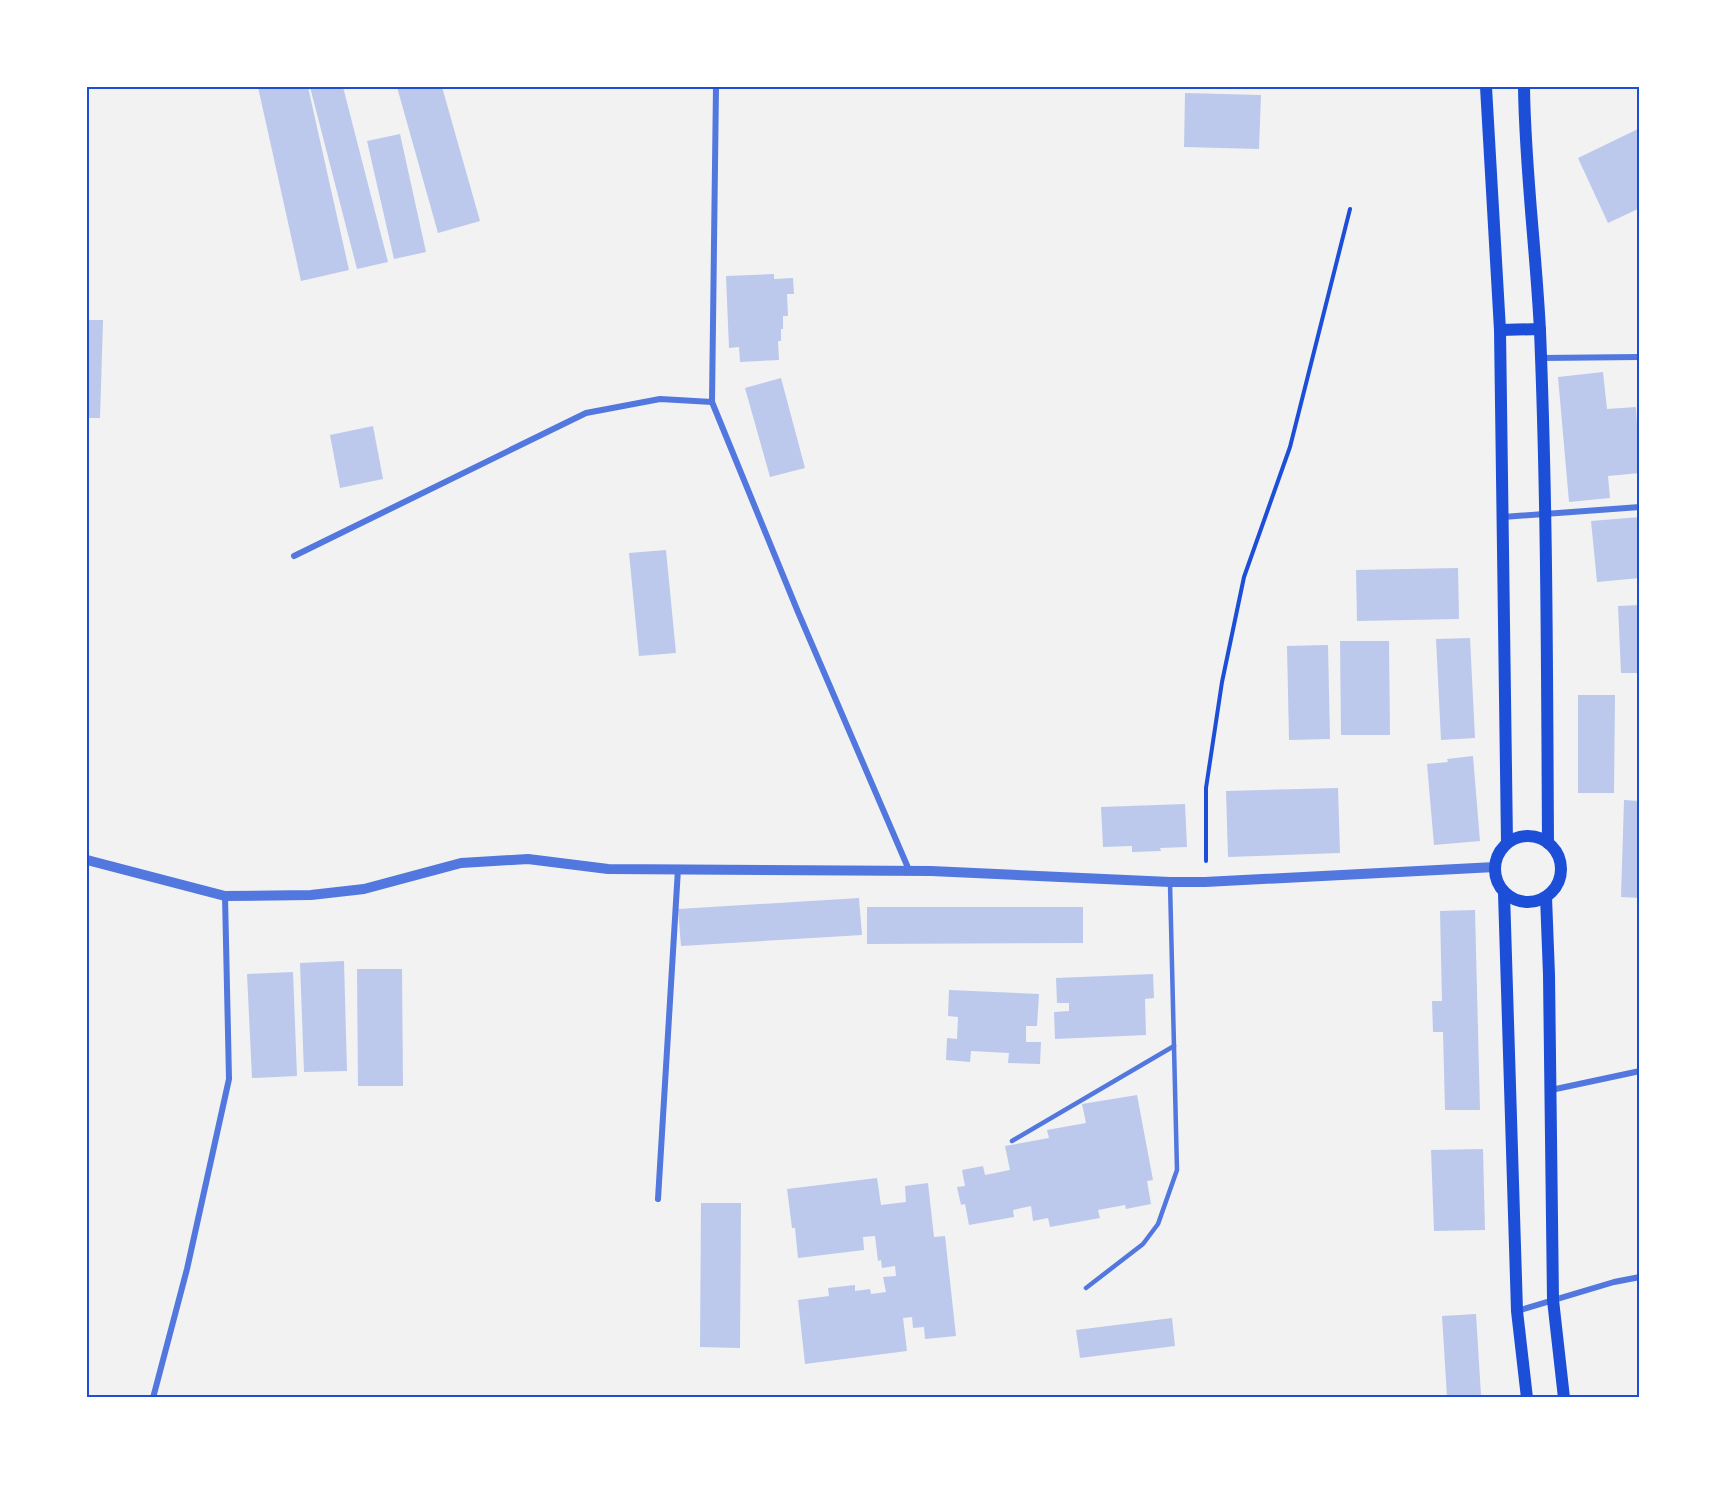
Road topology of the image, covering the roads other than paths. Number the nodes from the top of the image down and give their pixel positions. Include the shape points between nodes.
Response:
1 (716, 87) edge
2 (1486, 87) edge
3 (1524, 87) edge
4 (1540, 329) junction
5 (1500, 330) junction
6 (1640, 357) edge
7 (1540, 358) junction
8 (712, 402) junction
9 (1640, 507) edge
10 (1544, 514) junction
11 (1503, 517) junction
12 (294, 556) dead end
13 (1508, 843) junction
14 (1548, 843) junction
15 (87, 860) edge
16 (1495, 867) junction
17 (678, 869) junction
18 (909, 870) junction
19 (1170, 882) junction
20 (1504, 893) junction
21 (225, 897) junction
22 (1546, 897) junction
23 (1174, 1046) junction
24 (1640, 1071) edge
25 (1551, 1090) junction
26 (1012, 1141) dead end
27 (658, 1199) dead end
28 (1640, 1277) edge
29 (1086, 1288) dead end
30 (1554, 1300) junction
31 (1517, 1311) junction
32 (153, 1398) edge
33 (1527, 1398) edge
34 (1564, 1398) edge

1 - 8 street
2 - 5 main road
3 - 4 main road via 1524,133
4 - 5 main road
4 - 7 main road
5 - 11 main road
6 - 7 street
7 - 10 main road
8 - 12 street via 660,399 586,413
8 - 18 street
9 - 10 street
10 - 11 street
10 - 14 main road
11 - 13 main road
13 - 14 main road via 1529,836
13 - 16 main road via 1500,851
14 - 22 main road via 1556,851 1561,871 1553,891
15 - 21 street
16 - 19 street
16 - 20 main road
17 - 18 street
17 - 21 street via 608,869 528,859 461,863 364,889
17 - 27 street
18 - 19 street
19 - 23 lane
20 - 22 main road via 1524,902
20 - 31 main road
21 - 32 street via 229,1079 187,1269
22 - 25 main road
23 - 26 lane
23 - 29 lane via 1177,1170 1158,1224 1143,1244
24 - 25 street
25 - 30 main road
28 - 30 street
30 - 31 street
30 - 34 main road
31 - 33 main road

